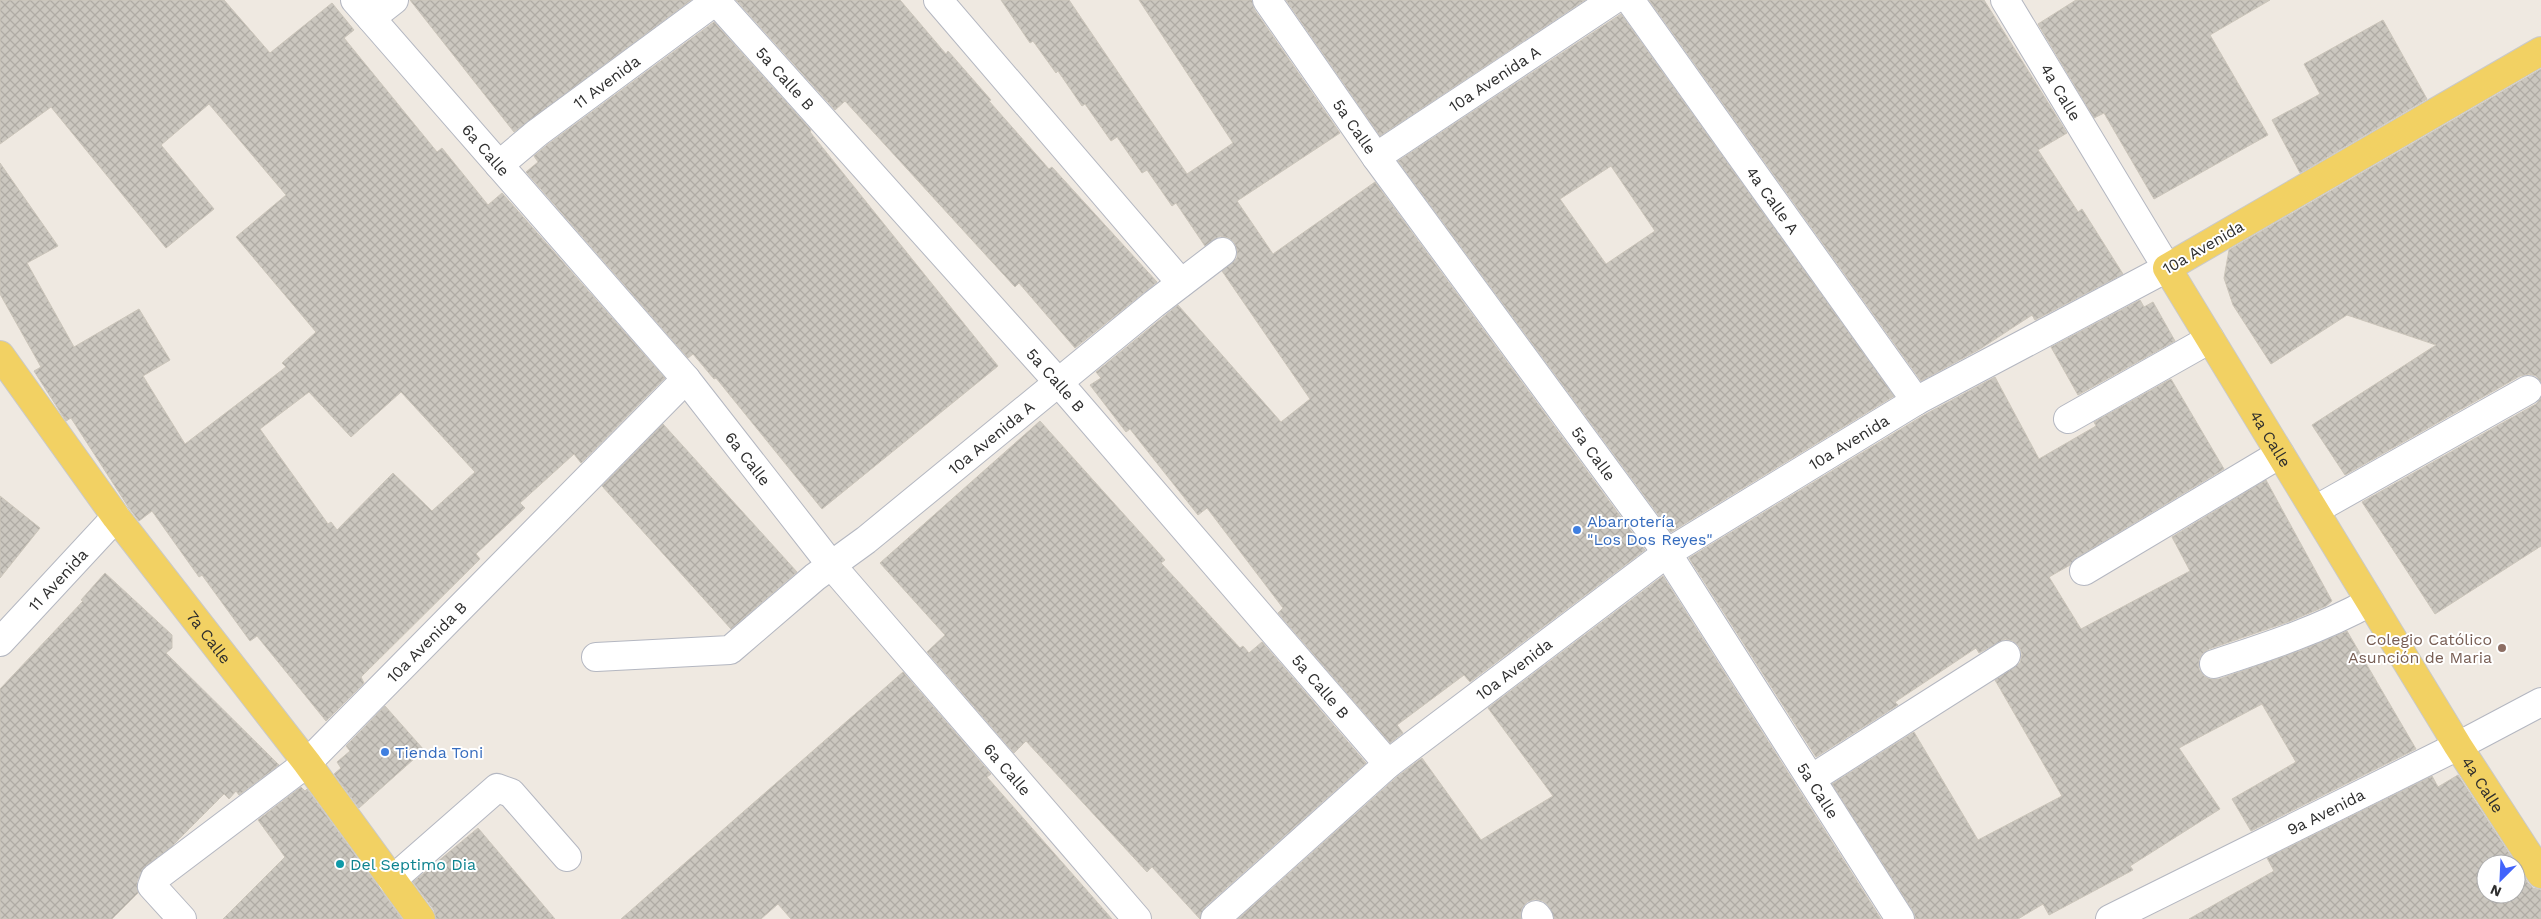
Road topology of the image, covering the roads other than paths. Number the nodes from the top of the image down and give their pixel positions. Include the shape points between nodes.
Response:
1 (394, 0) edge
2 (716, 0) edge
3 (938, 0) edge
4 (1267, 0) edge
5 (1613, 0) edge
6 (1630, 0) edge
7 (2005, 0) edge
8 (363, 9) edge
9 (2541, 51) edge
10 (1376, 157) junction
11 (499, 165) junction
12 (1222, 252) dead end
13 (2167, 268) junction
14 (1181, 283) junction
15 (2210, 339) junction
16 (0, 355) edge
17 (686, 379) junction
18 (1059, 383) junction
19 (2528, 390) dead end
20 (1916, 401) junction
21 (2068, 419) dead end
22 (2280, 454) junction
23 (2315, 510) junction
24 (116, 517) junction
25 (1667, 554) junction
26 (832, 566) junction
27 (2084, 572) dead end
28 (2370, 602) junction
29 (0, 642) edge
30 (2006, 655) dead end
31 (596, 657) dead end
32 (2214, 664) dead end
33 (2541, 702) edge
34 (2458, 746) junction
35 (307, 763) junction
36 (1388, 764) junction
37 (1811, 779) junction
38 (567, 857) dead end
39 (2541, 874) edge
40 (392, 880) junction
41 (182, 919) edge
42 (421, 919) edge
43 (1137, 919) edge
44 (1215, 919) edge
45 (1900, 919) edge
46 (2110, 919) edge

1 - 8 street
2 - 11 street, 11 Avenida
2 - 18 street, 5a Calle B
3 - 14 street
4 - 10 street, 5a Calle
5 - 10 street, 10a Avenida A
6 - 20 street, 4a Calle A
7 - 13 street, 4a Calle
8 - 11 street, 6a Calle
9 - 13 main road, 10a Avenida
10 - 25 street, 5a Calle
11 - 17 street, 6a Calle
12 - 14 street, 10a Avenida A
13 - 15 main road, 4a Calle
13 - 20 street, 10a Avenida
14 - 18 street, 10a Avenida A
15 - 21 street
15 - 22 main road, 4a Calle
16 - 24 main road, 7a Calle
17 - 26 street, 6a Calle
17 - 35 street, 10a Avenida B
18 - 26 street, 10a Avenida A
18 - 36 street, 5a Calle B
19 - 23 street
20 - 25 street, 10a Avenida
22 - 23 main road, 4a Calle
22 - 27 street
23 - 28 main road, 4a Calle
24 - 29 street, 11 Avenida
24 - 35 main road, 7a Calle
25 - 36 street, 10a Avenida
25 - 37 street, 5a Calle
26 - 31 street, 10a Avenida A via 730,650
26 - 43 street, 6a Calle
28 - 32 street via 2273,645
28 - 34 main road, 4a Calle
30 - 37 street
33 - 34 street, 9a Avenida
34 - 39 main road, 4a Calle
34 - 46 street, 9a Avenida
35 - 40 main road, 7a Calle
35 - 41 street, 10a Avenida B via 155,878 152,886
36 - 44 street, 10a Avenida
37 - 45 street, 5a Calle
38 - 40 street via 511,793 497,788
40 - 42 main road, 7a Calle

